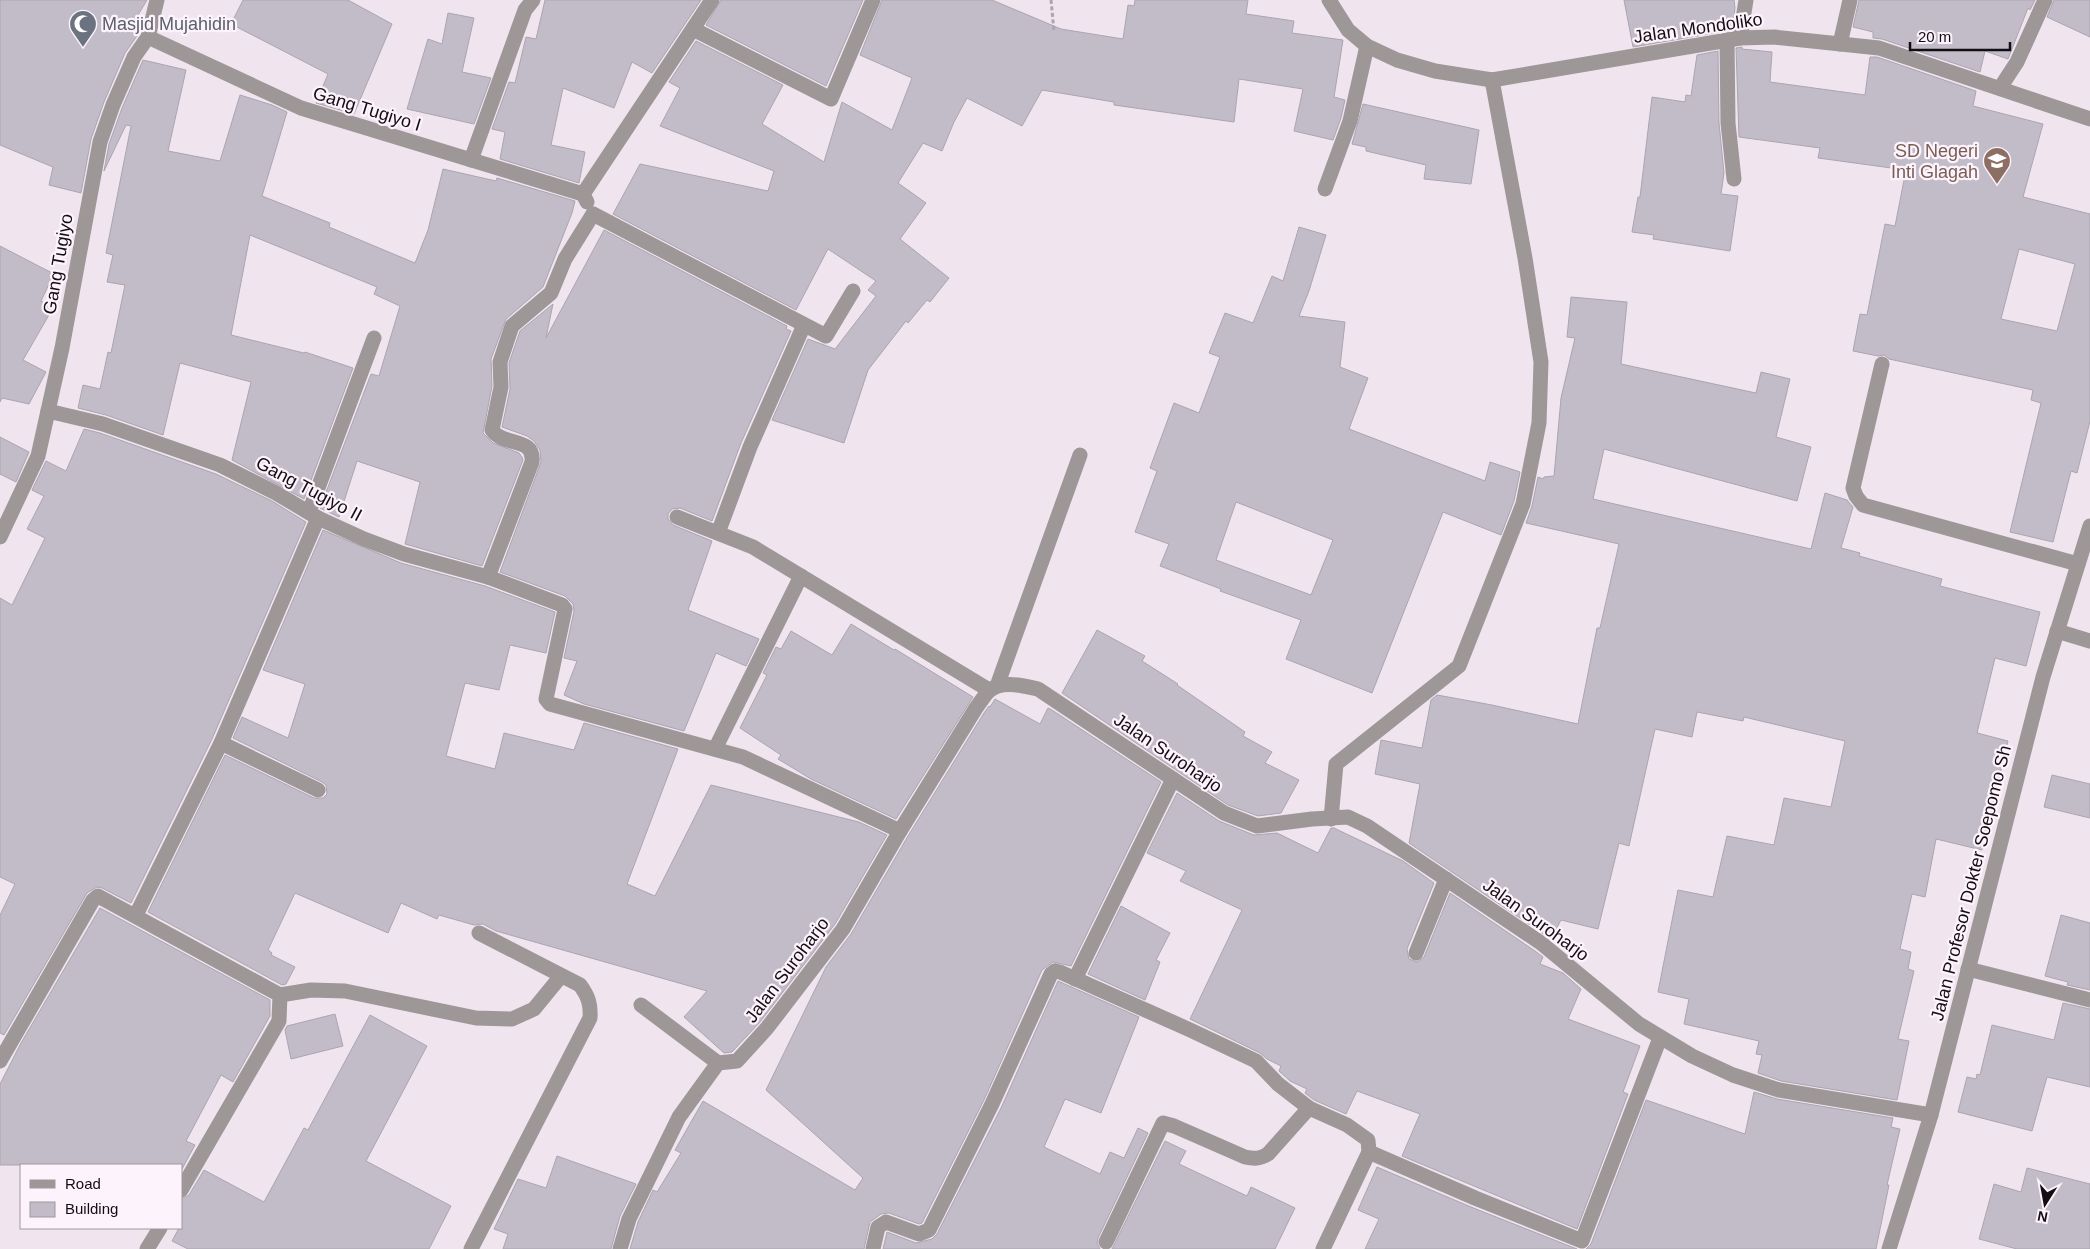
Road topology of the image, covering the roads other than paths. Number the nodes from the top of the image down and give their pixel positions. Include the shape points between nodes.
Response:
1 (157, 0) edge
2 (533, 0) edge
3 (712, 0) edge
4 (873, 0) edge
5 (1329, 0) edge
6 (1746, 0) edge
7 (1850, 0) edge
8 (2045, 0) edge
9 (692, 29) junction
10 (148, 36) junction
11 (1734, 39) junction
12 (1840, 44) junction
13 (1368, 46) junction
14 (1492, 80) junction
15 (2000, 88) junction
16 (2090, 119) edge
17 (470, 160) junction
18 (1734, 179) dead end
19 (1325, 189) dead end
20 (583, 194) junction
21 (593, 214) junction
22 (853, 291) dead end
23 (804, 325) junction
24 (374, 338) dead end
25 (1882, 364) dead end
26 (48, 411) junction
27 (1080, 455) dead end
28 (314, 515) junction
29 (678, 517) dead end
30 (2090, 526) edge
31 (718, 533) junction
32 (0, 537) edge
33 (2078, 564) junction
34 (801, 576) junction
35 (488, 577) junction
36 (2057, 631) junction
37 (2090, 641) edge
38 (993, 688) junction
39 (221, 743) junction
40 (715, 749) junction
41 (1173, 779) junction
42 (318, 790) dead end
43 (1331, 819) junction
44 (900, 831) junction
45 (1446, 879) junction
46 (136, 916) junction
47 (479, 933) dead end
48 (1416, 953) dead end
49 (1968, 969) junction
50 (561, 976) junction
51 (1075, 979) junction
52 (280, 996) junction
53 (2090, 1000) edge
54 (641, 1005) dead end
55 (1660, 1038) junction
56 (0, 1061) edge
57 (718, 1063) junction
58 (1309, 1108) junction
59 (1931, 1115) junction
60 (1369, 1152) junction
61 (182, 1188) edge
62 (159, 1229) edge
63 (1106, 1242) dead end
64 (1580, 1245) edge
65 (147, 1249) edge
66 (471, 1249) edge
67 (620, 1249) edge
68 (873, 1249) edge
69 (1323, 1249) edge
70 (1889, 1249) edge

1 - 10 street, Gang Tugiyo
2 - 17 street via 525,10
3 - 9 street
4 - 9 street via 831,99
5 - 13 street, Jalan Mondoliko via 1348,30
6 - 11 street
7 - 12 street
8 - 15 street via 2017,62
9 - 20 street
10 - 17 street, Gang Tugiyo I via 301,108
10 - 26 street, Gang Tugiyo via 134,57 100,142
11 - 12 street, Jalan Mondoliko via 1774,37
11 - 14 street, Jalan Mondoliko
11 - 18 street via 1728,122
12 - 15 street, Jalan Mondoliko via 1879,48
13 - 14 street, Jalan Mondoliko via 1397,60 1435,71
13 - 19 street via 1350,121
14 - 43 street via 1541,362 1539,423 1523,504 1459,666 1336,764
15 - 16 street, Jalan Mondoliko
17 - 20 street, Gang Tugiyo I
20 - 21 street
21 - 23 street
21 - 35 street via 565,259 551,293 512,326 500,362 501,387 492,430 499,437 524,445 533,455
22 - 23 street via 826,336
23 - 31 street via 750,448
24 - 28 street
25 - 33 street via 1853,488 1863,505
26 - 28 street, Gang Tugiyo II via 103,424 220,465
26 - 32 street, Gang Tugiyo via 38,456
27 - 38 street
28 - 35 street, Gang Tugiyo II via 404,554
28 - 39 street
29 - 31 street
30 - 33 street, Jalan Profesor Dokter Soepomo Sh
31 - 34 street via 753,547
33 - 36 street, Jalan Profesor Dokter Soepomo Sh
34 - 38 street
34 - 40 street
35 - 40 street, Gang Tugiyo II via 562,605 565,609 546,699 550,704
36 - 37 street
36 - 49 street, Jalan Profesor Dokter Soepomo Sh
38 - 41 street, Jalan Suroharjo via 1018,685 1038,689
38 - 44 street, Jalan Suroharjo
39 - 42 street
39 - 46 street
40 - 44 street via 743,757
41 - 43 street, Jalan Suroharjo via 1224,813 1257,826
41 - 51 street
43 - 45 street, Jalan Suroharjo via 1348,817 1367,826
44 - 57 street, Jalan Suroharjo via 843,928 767,1028 737,1061
45 - 48 street
45 - 55 street, Jalan Suroharjo via 1541,943 1638,1024
46 - 52 street
46 - 56 street via 101,896 93,900
47 - 50 street
49 - 53 street
49 - 59 street, Jalan Profesor Dokter Soepomo Sh
50 - 52 street via 534,1008 512,1019 476,1018 345,991 311,990
50 - 66 street via 580,984 588,996 590,1018
51 - 58 street via 1256,1062
51 - 68 street via 1055,972 1052,974 992,1104 928,1230 919,1234 886,1222 878,1227
52 - 61 street via 279,1021
54 - 57 street
55 - 59 street, Jalan Suroharjo via 1732,1075 1779,1090
55 - 64 street
57 - 67 street via 679,1117 629,1219
58 - 60 street via 1359,1132 1368,1140
58 - 63 street via 1268,1154 1254,1159 1163,1124
59 - 70 street, Jalan Profesor Dokter Soepomo Sh
60 - 64 street
60 - 69 street
62 - 65 street

